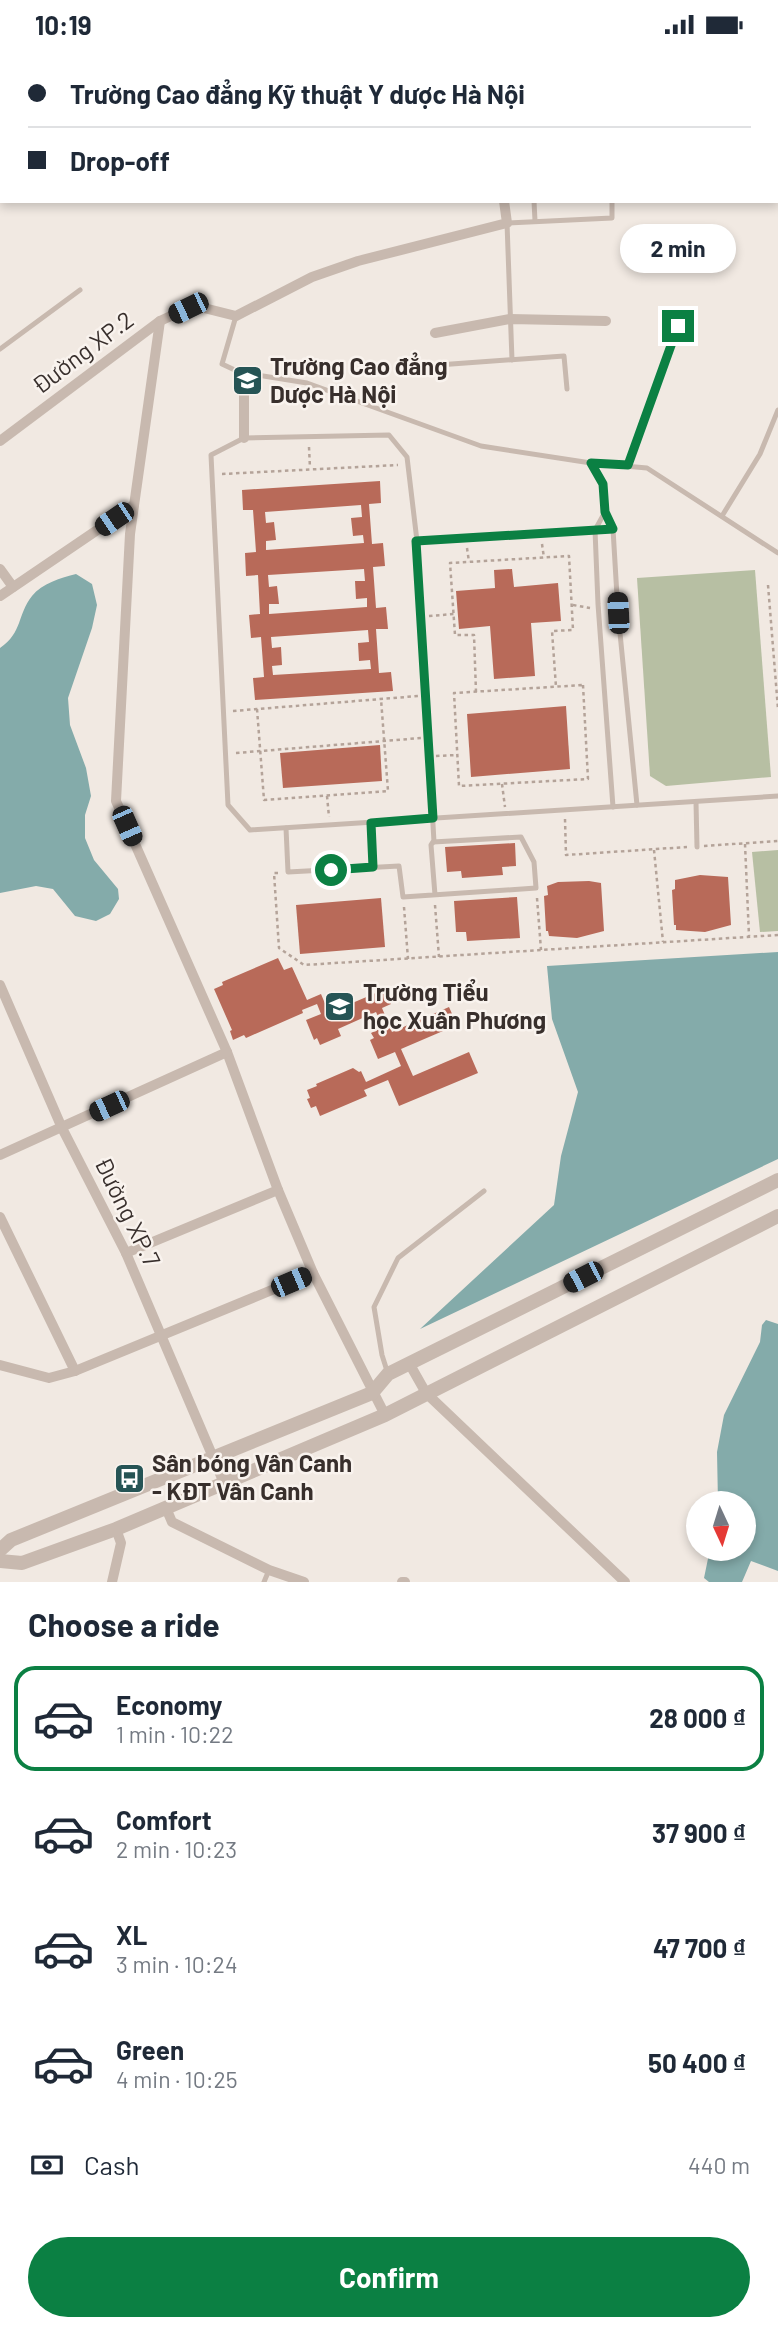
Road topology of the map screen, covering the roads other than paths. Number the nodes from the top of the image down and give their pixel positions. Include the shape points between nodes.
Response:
1 (504, 203) edge
2 (534, 203) edge
3 (612, 203) edge
4 (535, 221) junction
5 (507, 223) junction
6 (80, 291) dead end
7 (236, 316) junction
8 (510, 319) junction
9 (160, 321) junction
10 (606, 321) dead end
11 (678, 326) dead end
12 (435, 333) dead end
13 (0, 349) edge
14 (512, 360) junction
15 (438, 365) dead end
16 (244, 378) junction
17 (567, 389) dead end
18 (778, 409) edge
19 (244, 438) junction
20 (0, 441) edge
21 (591, 463) junction
22 (628, 465) junction
23 (134, 505) junction
24 (605, 512) junction
25 (722, 516) junction
26 (613, 529) junction
27 (595, 530) junction
28 (416, 541) junction
29 (778, 553) edge
30 (0, 569) edge
31 (13, 587) junction
32 (0, 596) edge
33 (778, 796) edge
34 (696, 802) junction
35 (637, 806) junction
36 (613, 807) junction
37 (433, 818) junction
38 (371, 823) junction
39 (286, 828) junction
40 (434, 842) junction
41 (697, 847) road end
42 (373, 867) junction
43 (435, 895) junction
44 (0, 985) edge
45 (227, 1052) junction
46 (62, 1128) junction
47 (0, 1155) edge
48 (778, 1180) edge
49 (278, 1190) junction
50 (484, 1191) dead end
51 (778, 1216) edge
52 (0, 1217) edge
53 (126, 1253) junction
54 (313, 1273) junction
55 (161, 1336) junction
56 (409, 1363) junction
57 (0, 1365) edge
58 (75, 1370) junction
59 (388, 1374) junction
60 (372, 1393) junction
61 (426, 1393) junction
62 (385, 1415) junction
63 (212, 1459) junction
64 (224, 1483) junction
65 (166, 1508) junction
66 (118, 1536) junction
67 (0, 1550) edge
68 (0, 1561) edge
69 (269, 1570) junction
70 (112, 1582) edge
71 (264, 1582) edge
72 (304, 1582) edge
73 (625, 1582) edge

1 - 5 street
2 - 4 lane
3 - 4 lane via 612,218
4 - 5 lane
5 - 7 street via 358,261 312,277
5 - 8 lane
6 - 13 lane
7 - 9 street, Đường XP.2 via 188,308
7 - 16 lane via 222,364
8 - 10 street
8 - 12 street
8 - 14 lane
9 - 20 street, Đường XP.2
9 - 23 street
11 - 22 lane
14 - 15 lane
14 - 17 lane via 564,356
16 - 19 street
16 - 21 lane via 307,383 481,446
18 - 25 lane via 760,454
19 - 28 lane via 389,435 407,457
19 - 39 lane via 211,455 228,805 250,830
21 - 22 lane
21 - 24 lane via 603,484
22 - 25 lane via 647,468
23 - 31 street
23 - 45 street via 116,801
24 - 26 lane
24 - 27 lane
25 - 29 lane
26 - 27 lane
26 - 35 lane
27 - 28 lane
27 - 36 lane
28 - 37 lane
30 - 31 street
31 - 32 street
33 - 34 lane
34 - 35 lane
34 - 41 lane
35 - 36 lane
36 - 37 lane
37 - 38 lane
37 - 40 lane
38 - 39 lane
38 - 42 lane
39 - 42 lane via 288,872
40 - 43 lane
40 - 43 lane via 521,837 534,862 536,888
42 - 43 lane via 399,866 403,897
44 - 46 street, Đường XP.7
45 - 46 street
45 - 49 street
46 - 47 street
46 - 53 street, Đường XP.7
48 - 56 street
49 - 53 street
49 - 54 street
50 - 59 lane via 398,1258 374,1307
51 - 61 street
52 - 58 street
53 - 55 street, Đường XP.7
54 - 55 street
54 - 60 street
55 - 58 street
55 - 63 street, Đường XP.7
56 - 59 street
56 - 61 street
57 - 58 street via 49,1378
59 - 60 street
60 - 62 street
60 - 63 street
61 - 62 street
61 - 73 street
62 - 64 street
63 - 64 street, Đường XP.7
63 - 67 street via 11,1540
64 - 65 street
65 - 66 street
65 - 69 street via 172,1522
66 - 68 street via 22,1563
66 - 70 street
69 - 71 lane
69 - 72 street

